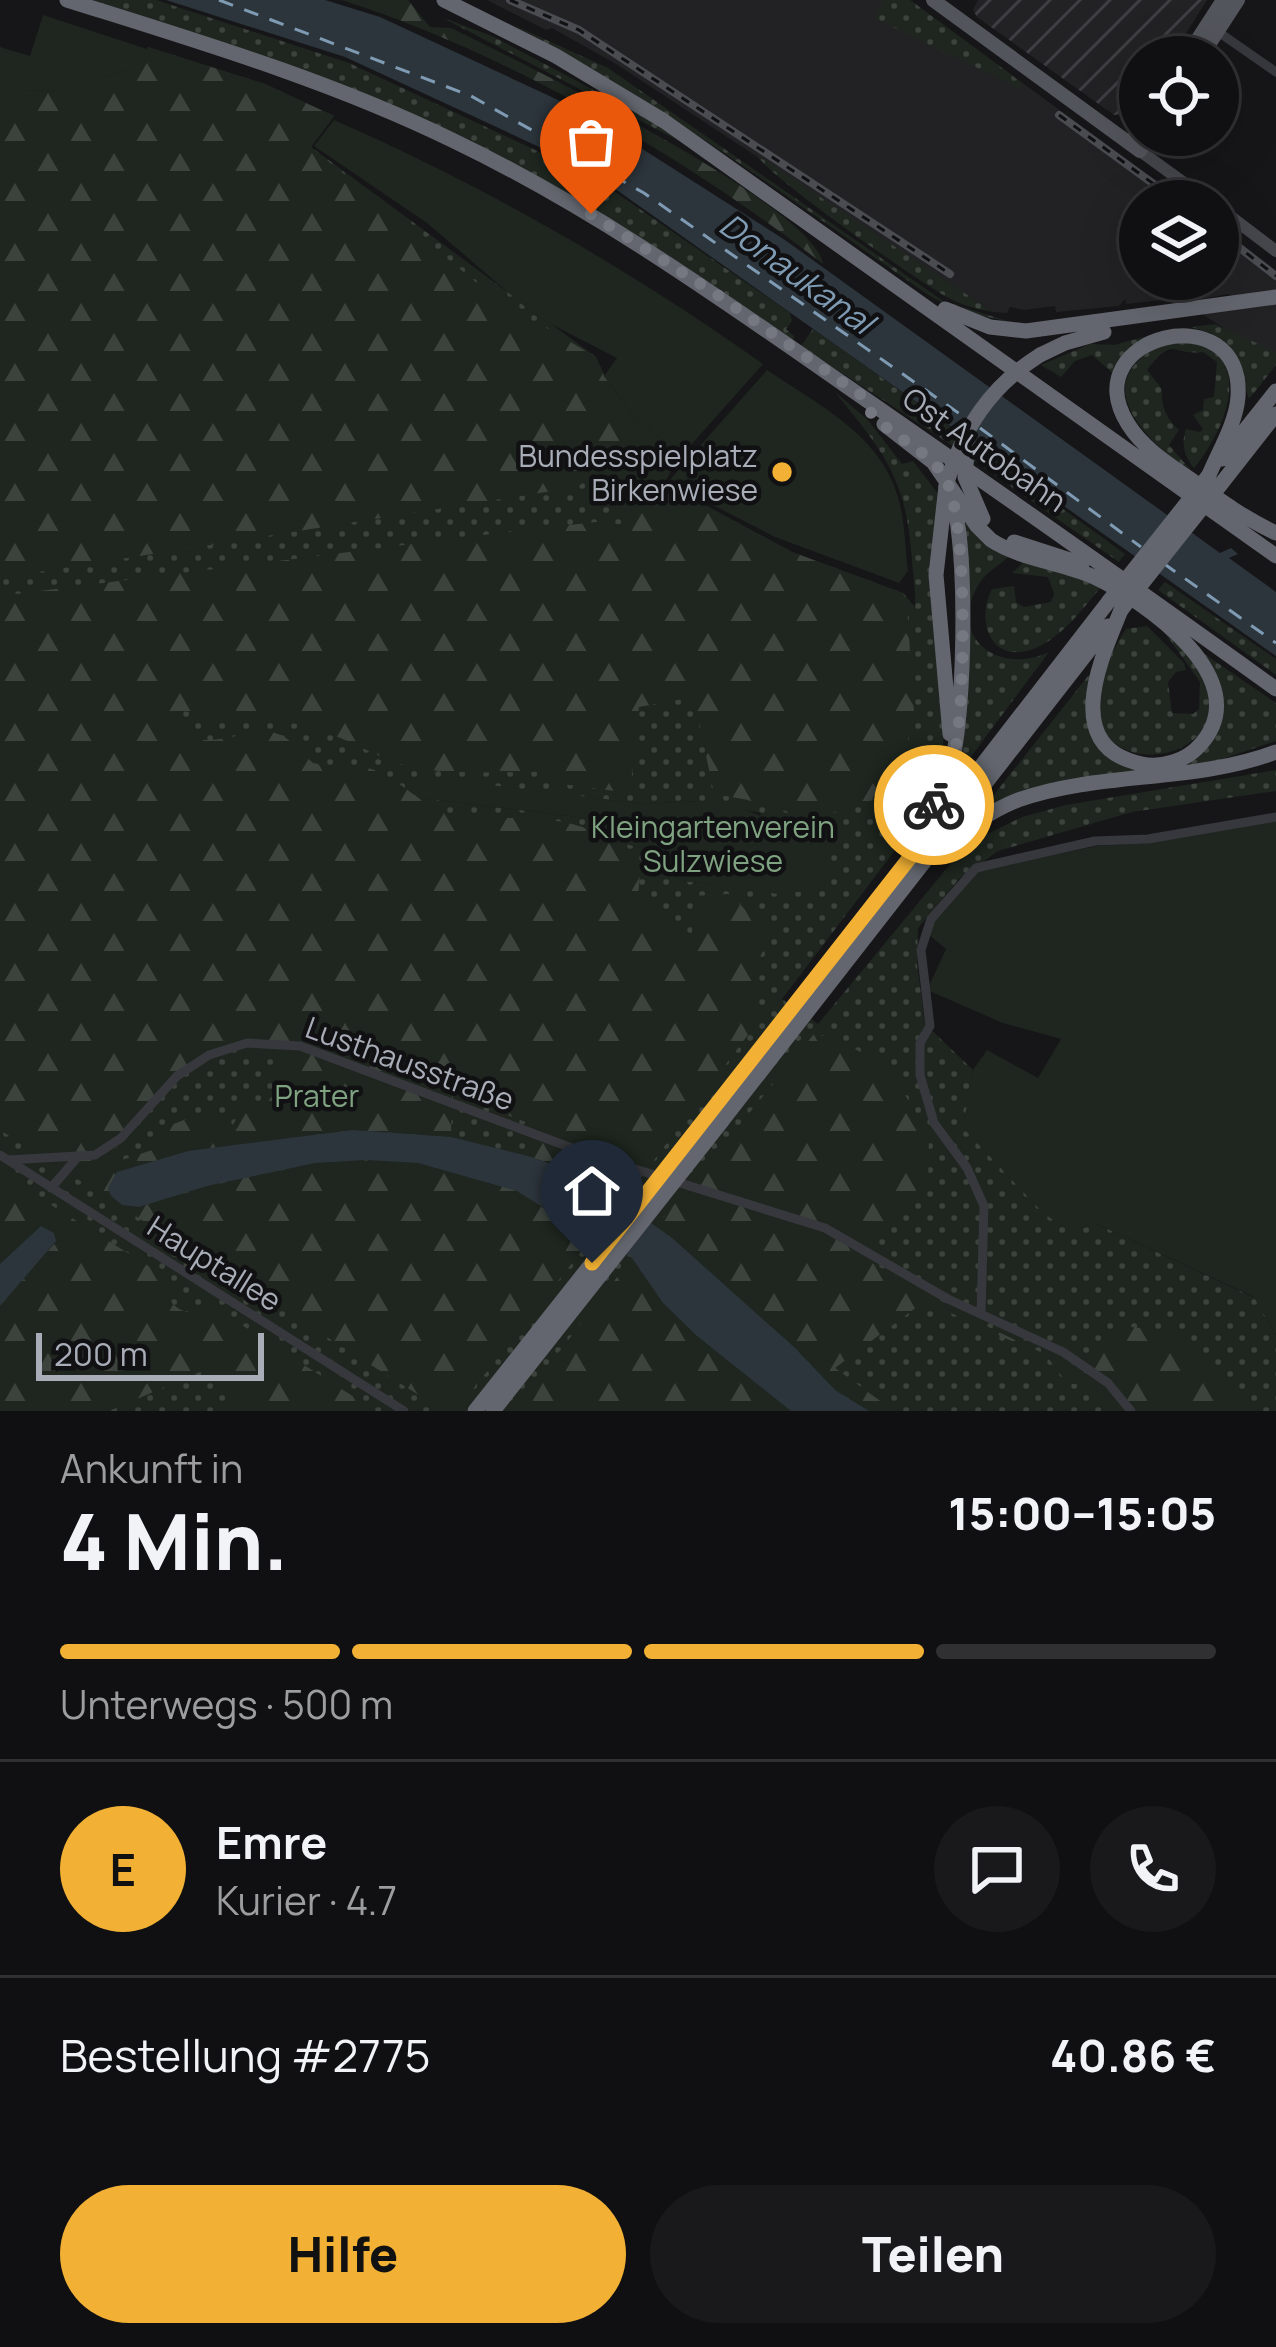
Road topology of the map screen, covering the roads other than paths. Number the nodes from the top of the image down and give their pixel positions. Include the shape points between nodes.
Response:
1 (68, 0) edge
2 (444, 0) edge
3 (933, 0) edge
4 (1222, 0) edge
5 (1238, 0) edge
6 (956, 7) edge
7 (1212, 28) junction
8 (1205, 36) edge
9 (1209, 36) edge
10 (1276, 72) edge
11 (1119, 135) edge
12 (1146, 156) edge
13 (1180, 180) edge
14 (1239, 223) edge
15 (1276, 251) edge
16 (905, 290) junction
17 (1276, 298) edge
18 (1276, 307) edge
19 (1276, 391) edge
20 (861, 395) junction
21 (1276, 414) edge
22 (969, 427) junction
23 (1215, 479) junction
24 (948, 482) junction
25 (1276, 537) edge
26 (1276, 556) edge
27 (1115, 606) junction
28 (1276, 689) edge
29 (1276, 698) edge
30 (1276, 752) edge
31 (1276, 764) edge
32 (943, 784) junction
33 (1276, 817) edge
34 (917, 860) junction
35 (803, 1007) junction
36 (4, 1158) edge
37 (76, 1159) junction
38 (51, 1188) junction
39 (980, 1313) junction
40 (404, 1411) edge
41 (476, 1411) edge
42 (493, 1411) edge
43 (1131, 1411) edge

1 - 20 highway, Ost Autobahn via 283,70 452,140 628,236
2 - 16 highway via 631,100
3 - 6 main road
4 - 7 main road
5 - 7 main road
6 - 11 main road
7 - 8 main road
7 - 9 main road
7 - 10 street
12 - 13 street
14 - 15 street
16 - 17 highway via 961,318 1015,331
16 - 25 highway via 1241,521
16 - 26 highway
18 - 22 highway, bridge via 1093,334 1040,355 995,391
19 - 23 highway
20 - 24 highway via 866,409
20 - 28 highway, Ost Autobahn
21 - 23 highway
22 - 29 highway, bridge via 965,478 983,519 1004,538 1099,573
22 - 32 highway, bridge via 941,509 937,591 950,723
23 - 25 highway via 1238,400 1234,371 1202,339 1154,339 1121,376 1129,426 1151,451
23 - 27 highway, bridge
24 - 27 highway via 991,540 1109,585 1199,656 1214,683 1215,715 1206,739 1180,759 1136,762 1097,728 1094,678
24 - 32 highway via 959,527 960,695
27 - 34 highway
30 - 34 highway via 1016,801
31 - 34 highway via 1043,802
32 - 34 highway
33 - 39 street via 1096,841 976,868 928,925 921,950 930,1025 919,1058 934,1123 984,1206
34 - 35 highway
35 - 41 highway, bridge
35 - 42 highway, bridge
36 - 37 street, Lusthausstraße
36 - 38 street, Hauptallee
37 - 38 street, Lusthausstraße
37 - 39 street, Lusthausstraße via 110,1148 177,1076 209,1055 255,1042 300,1046 593,1156 825,1228
38 - 40 street, Hauptallee
39 - 43 street, Lusthausstraße via 1063,1352 1108,1383

